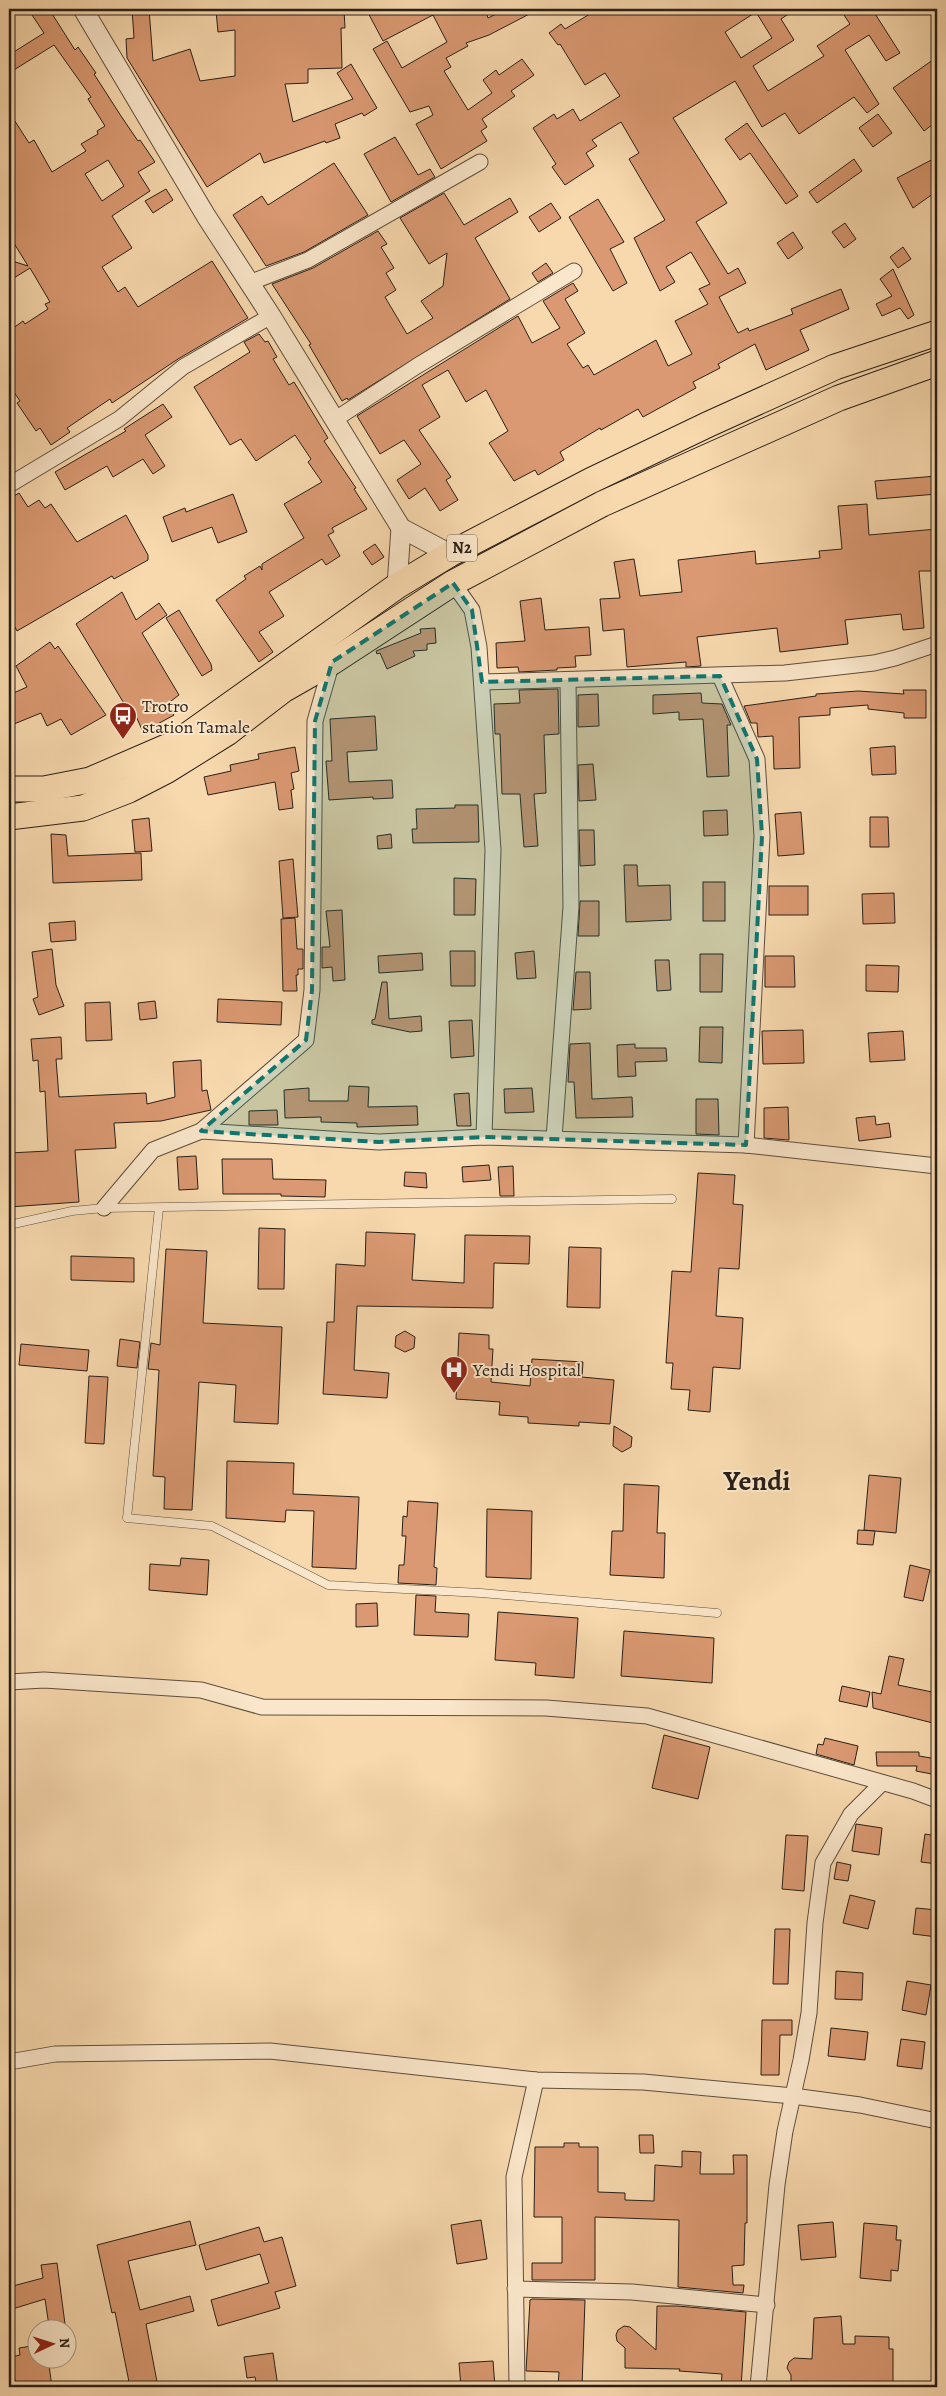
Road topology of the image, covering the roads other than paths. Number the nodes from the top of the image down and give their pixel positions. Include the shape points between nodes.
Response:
1 (83, 9) edge
2 (480, 162) dead end
3 (574, 271) dead end
4 (249, 283) junction
5 (271, 316) junction
6 (937, 333) edge
7 (937, 363) edge
8 (334, 420) junction
9 (9, 485) edge
10 (401, 528) junction
11 (445, 557) junction
12 (453, 582) junction
13 (397, 586) junction
14 (937, 644) edge
15 (332, 662) junction
16 (720, 676) junction
17 (568, 680) junction
18 (482, 682) junction
19 (9, 790) edge
20 (9, 817) edge
21 (201, 1131) junction
22 (484, 1137) junction
23 (554, 1138) junction
24 (746, 1145) junction
25 (937, 1166) edge
26 (672, 1199) dead end
27 (104, 1208) junction
28 (159, 1208) junction
29 (9, 1226) edge
30 (717, 1613) dead end
31 (9, 1682) edge
32 (882, 1784) junction
33 (937, 1800) edge
34 (9, 2062) edge
35 (536, 2080) junction
36 (793, 2096) junction
37 (937, 2121) edge
38 (516, 2289) junction
39 (767, 2305) junction
40 (517, 2387) edge
41 (758, 2387) edge

1 - 4 street
2 - 4 street via 308,260
3 - 8 street
4 - 5 street
5 - 8 street
5 - 9 street via 183,367 119,419
6 - 11 highway, N2 via 835,368 709,424 590,481
7 - 12 highway, N2 via 839,398 602,504
8 - 10 street
10 - 11 street
10 - 13 street
11 - 12 highway
11 - 13 highway, N2
12 - 15 highway, N2
12 - 18 street via 472,610
13 - 19 highway, N2 via 178,742 90,780 44,789
14 - 16 street via 874,663
15 - 20 highway, N2 via 283,690 227,733 129,790 83,808
15 - 21 street via 315,721 312,990 306,1040
16 - 17 street
16 - 24 street via 757,759 762,836
17 - 18 street
17 - 23 street via 571,906
18 - 22 street via 493,850
21 - 22 street via 379,1142
21 - 27 street via 152,1150
22 - 23 street
23 - 24 street
24 - 25 street
26 - 28 lane
27 - 28 lane
27 - 29 lane via 72,1211
28 - 30 lane via 127,1518 212,1526 328,1585 481,1593
31 - 32 street via 44,1680 201,1690 262,1707 546,1708 647,1716
32 - 33 street
32 - 36 street via 851,1814 823,1863 809,2013
34 - 35 street via 55,2054 270,2051
35 - 36 street via 643,2082
35 - 38 street via 514,2177
36 - 37 street via 860,2105
36 - 39 street via 777,2185
38 - 39 street via 632,2292
38 - 40 street
39 - 41 street

